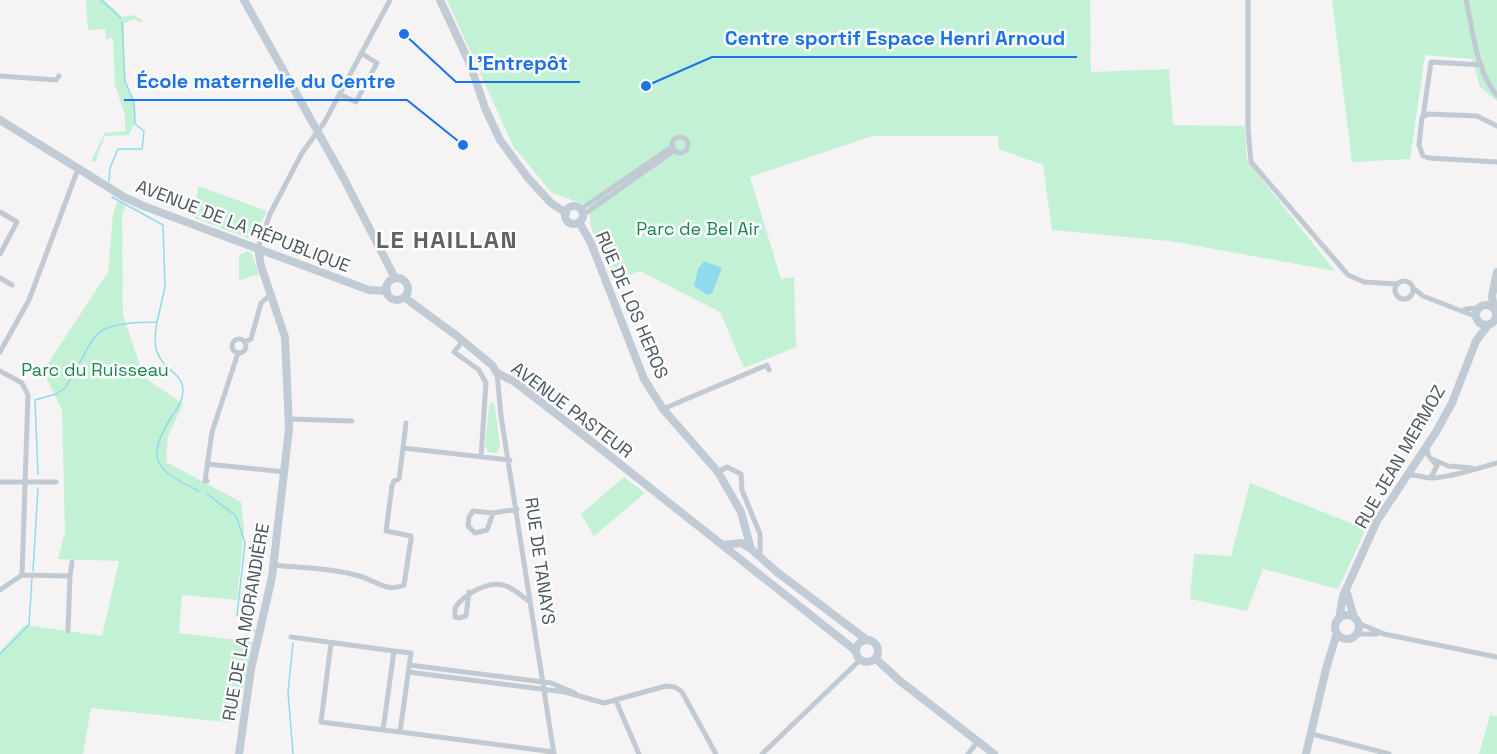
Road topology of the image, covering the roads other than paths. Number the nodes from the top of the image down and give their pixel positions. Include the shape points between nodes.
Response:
1 (244, 0) edge
2 (390, 0) edge
3 (440, 0) edge
4 (1248, 0) edge
5 (1466, 0) edge
6 (361, 53) junction
7 (1482, 65) junction
8 (0, 76) edge
9 (59, 76) dead end
10 (339, 94) junction
11 (1497, 95) edge
12 (1422, 117) junction
13 (0, 120) edge
14 (1497, 126) edge
15 (316, 130) junction
16 (674, 148) dead end
17 (1497, 162) edge
18 (78, 169) junction
19 (0, 212) edge
20 (566, 213) junction
21 (581, 215) junction
22 (258, 248) junction
23 (0, 254) edge
24 (1497, 272) edge
25 (0, 278) edge
26 (395, 278) junction
27 (1381, 284) junction
28 (1397, 284) junction
29 (12, 285) dead end
30 (1493, 287) junction
31 (1413, 288) junction
32 (387, 291) junction
33 (1395, 292) junction
34 (271, 294) junction
35 (1410, 296) junction
36 (1423, 296) junction
37 (404, 297) junction
38 (1480, 307) junction
39 (1461, 309) junction
40 (1496, 311) edge
41 (1477, 319) junction
42 (1493, 323) edge
43 (463, 341) junction
44 (1476, 341) junction
45 (245, 342) junction
46 (0, 352) edge
47 (238, 353) junction
48 (769, 370) dead end
49 (0, 371) edge
50 (497, 373) junction
51 (663, 409) junction
52 (290, 419) junction
53 (352, 421) dead end
54 (406, 423) dead end
55 (403, 448) junction
56 (481, 457) junction
57 (1427, 457) junction
58 (510, 460) junction
59 (207, 464) junction
60 (1497, 464) edge
61 (1413, 466) junction
62 (1456, 467) junction
63 (1479, 468) junction
64 (285, 472) junction
65 (718, 472) junction
66 (1415, 475) junction
67 (1456, 475) junction
68 (1406, 476) junction
69 (1426, 479) junction
70 (207, 481) dead end
71 (0, 482) edge
72 (25, 482) junction
73 (56, 482) dead end
74 (517, 509) junction
75 (493, 513) junction
76 (747, 528) junction
77 (737, 543) junction
78 (723, 544) junction
79 (751, 549) junction
80 (760, 558) junction
81 (72, 561) dead end
82 (273, 565) junction
83 (745, 565) junction
84 (22, 575) junction
85 (70, 576) junction
86 (1346, 588) junction
87 (0, 590) edge
88 (469, 592) junction
89 (530, 603) junction
90 (1339, 619) junction
91 (1356, 620) junction
92 (68, 631) dead end
93 (1337, 633) junction
94 (1384, 634) junction
95 (1354, 636) junction
96 (291, 638) dead end
97 (867, 640) junction
98 (331, 643) junction
99 (394, 651) junction
100 (856, 651) junction
101 (1497, 657) edge
102 (876, 659) junction
103 (860, 660) junction
104 (1328, 661) junction
105 (409, 665) junction
106 (408, 672) junction
107 (543, 682) junction
108 (544, 690) junction
109 (584, 699) junction
110 (616, 701) junction
111 (383, 730) junction
112 (400, 732) junction
113 (1311, 734) junction
114 (978, 741) junction
115 (554, 753) edge
116 (239, 754) edge
117 (639, 754) edge
118 (716, 754) edge
119 (762, 754) edge
120 (968, 754) edge
121 (994, 754) edge
122 (1306, 754) edge
123 (1389, 754) edge

1 - 15 street
2 - 6 street
3 - 20 street via 501,140 528,178
4 - 27 street via 1251,162 1348,275
5 - 7 street
6 - 10 street
6 - 10 street via 377,63 356,102
7 - 11 street via 1488,85
7 - 12 street via 1431,62
8 - 9 street via 56,80
10 - 15 street
12 - 14 street via 1435,112 1477,116
12 - 17 street via 1419,146 1423,156
13 - 18 street, AVENUE DE LA RÉPUBLIQUE
15 - 22 street via 270,214
15 - 26 street
16 - 21 street
18 - 22 street, AVENUE DE LA RÉPUBLIQUE via 146,207
18 - 46 street via 29,300
19 - 23 street via 17,222
20 - 21 street via 573,206
20 - 21 street via 568,221
21 - 51 street, RUE DE LOS HEROS via 634,357
22 - 32 street, AVENUE DE LA RÉPUBLIQUE via 375,292
22 - 34 street, RUE DE LA MORANDIÈRE
24 - 30 street
25 - 29 street
26 - 32 street via 389,282
26 - 37 street via 407,284
27 - 28 street
27 - 33 street
28 - 31 street via 1408,282
28 - 33 street
30 - 38 street
30 - 40 street
31 - 35 street
31 - 36 street
32 - 37 street via 394,299
33 - 35 street via 1401,298
34 - 45 street via 261,303 258,322 251,339
34 - 52 street, RUE DE LA MORANDIÈRE via 285,337
35 - 36 street
36 - 39 street
37 - 43 street, AVENUE PASTEUR
38 - 39 street
38 - 40 street via 1489,305
38 - 41 street, RUE JEAN MERMOZ
39 - 41 street
40 - 42 street, RUE JEAN MERMOZ
41 - 42 street
41 - 44 street, RUE JEAN MERMOZ
42 - 44 street, RUE JEAN MERMOZ
43 - 50 street, AVENUE PASTEUR
43 - 56 street via 454,352 479,370 486,383
44 - 57 street, RUE JEAN MERMOZ via 1452,403 1427,445
45 - 47 street via 244,350
45 - 47 street via 238,339 233,343 233,350
47 - 59 street via 212,432
48 - 51 street via 767,365
49 - 72 street via 26,386 28,394
50 - 58 street, RUE DE TANAYS
50 - 78 street, AVENUE PASTEUR via 523,388
51 - 65 street, RUE DE LOS HEROS
52 - 53 street
52 - 64 street, RUE DE LA MORANDIÈRE
54 - 55 street
55 - 56 street
55 - 82 street via 399,479 392,486 386,531 411,536 404,585 379,586 360,576
56 - 58 street
57 - 61 street, RUE JEAN MERMOZ
57 - 62 street
57 - 69 street via 1437,466
58 - 74 street, RUE DE TANAYS
59 - 64 street
59 - 70 street
60 - 63 street
61 - 66 street
61 - 68 street, RUE JEAN MERMOZ
62 - 63 street
62 - 67 street
63 - 67 street
64 - 82 street, RUE DE LA MORANDIÈRE
65 - 76 street, RUE DE LOS HEROS
65 - 80 street via 727,467 741,474 742,490 760,534
66 - 68 street
66 - 69 street
67 - 69 street
68 - 86 street, RUE JEAN MERMOZ via 1377,521
71 - 72 street
72 - 73 street
72 - 84 street
74 - 75 street
74 - 89 street, RUE DE TANAYS
75 - 75 street via 474,511 468,526 475,533 487,530
76 - 77 street
76 - 79 street, RUE DE LOS HEROS
77 - 78 street
77 - 79 street
78 - 83 street, AVENUE PASTEUR
79 - 80 street
80 - 83 street via 756,567
80 - 97 street
81 - 85 street
82 - 116 street, RUE DE LA MORANDIÈRE via 251,669
83 - 100 street, AVENUE PASTEUR
84 - 85 street
84 - 87 street
85 - 92 street
86 - 90 street, RUE JEAN MERMOZ
86 - 91 street
88 - 88 street via 455,608 455,617 466,616
88 - 89 street via 502,585
89 - 107 street, RUE DE TANAYS
90 - 91 street via 1346,615
90 - 93 street
91 - 94 street
91 - 95 street
93 - 95 street via 1343,638
93 - 104 street
94 - 95 street
94 - 101 street
95 - 104 street via 1338,647
96 - 98 street
97 - 100 street via 859,643
97 - 102 street via 878,647
98 - 99 street
98 - 111 street via 321,722
99 - 105 street via 411,653
99 - 111 street
100 - 103 street, AVENUE PASTEUR
102 - 103 street
102 - 114 street
103 - 119 street
104 - 113 street
105 - 106 street
105 - 107 street
106 - 108 street
106 - 112 street
107 - 108 street, RUE DE TANAYS
107 - 109 street via 566,687
108 - 109 street
108 - 115 street, RUE DE TANAYS
109 - 110 street
110 - 117 street
110 - 118 street via 666,686 675,687 682,692
111 - 112 street
112 - 115 street
113 - 122 street
113 - 123 street
114 - 120 street
114 - 121 street

